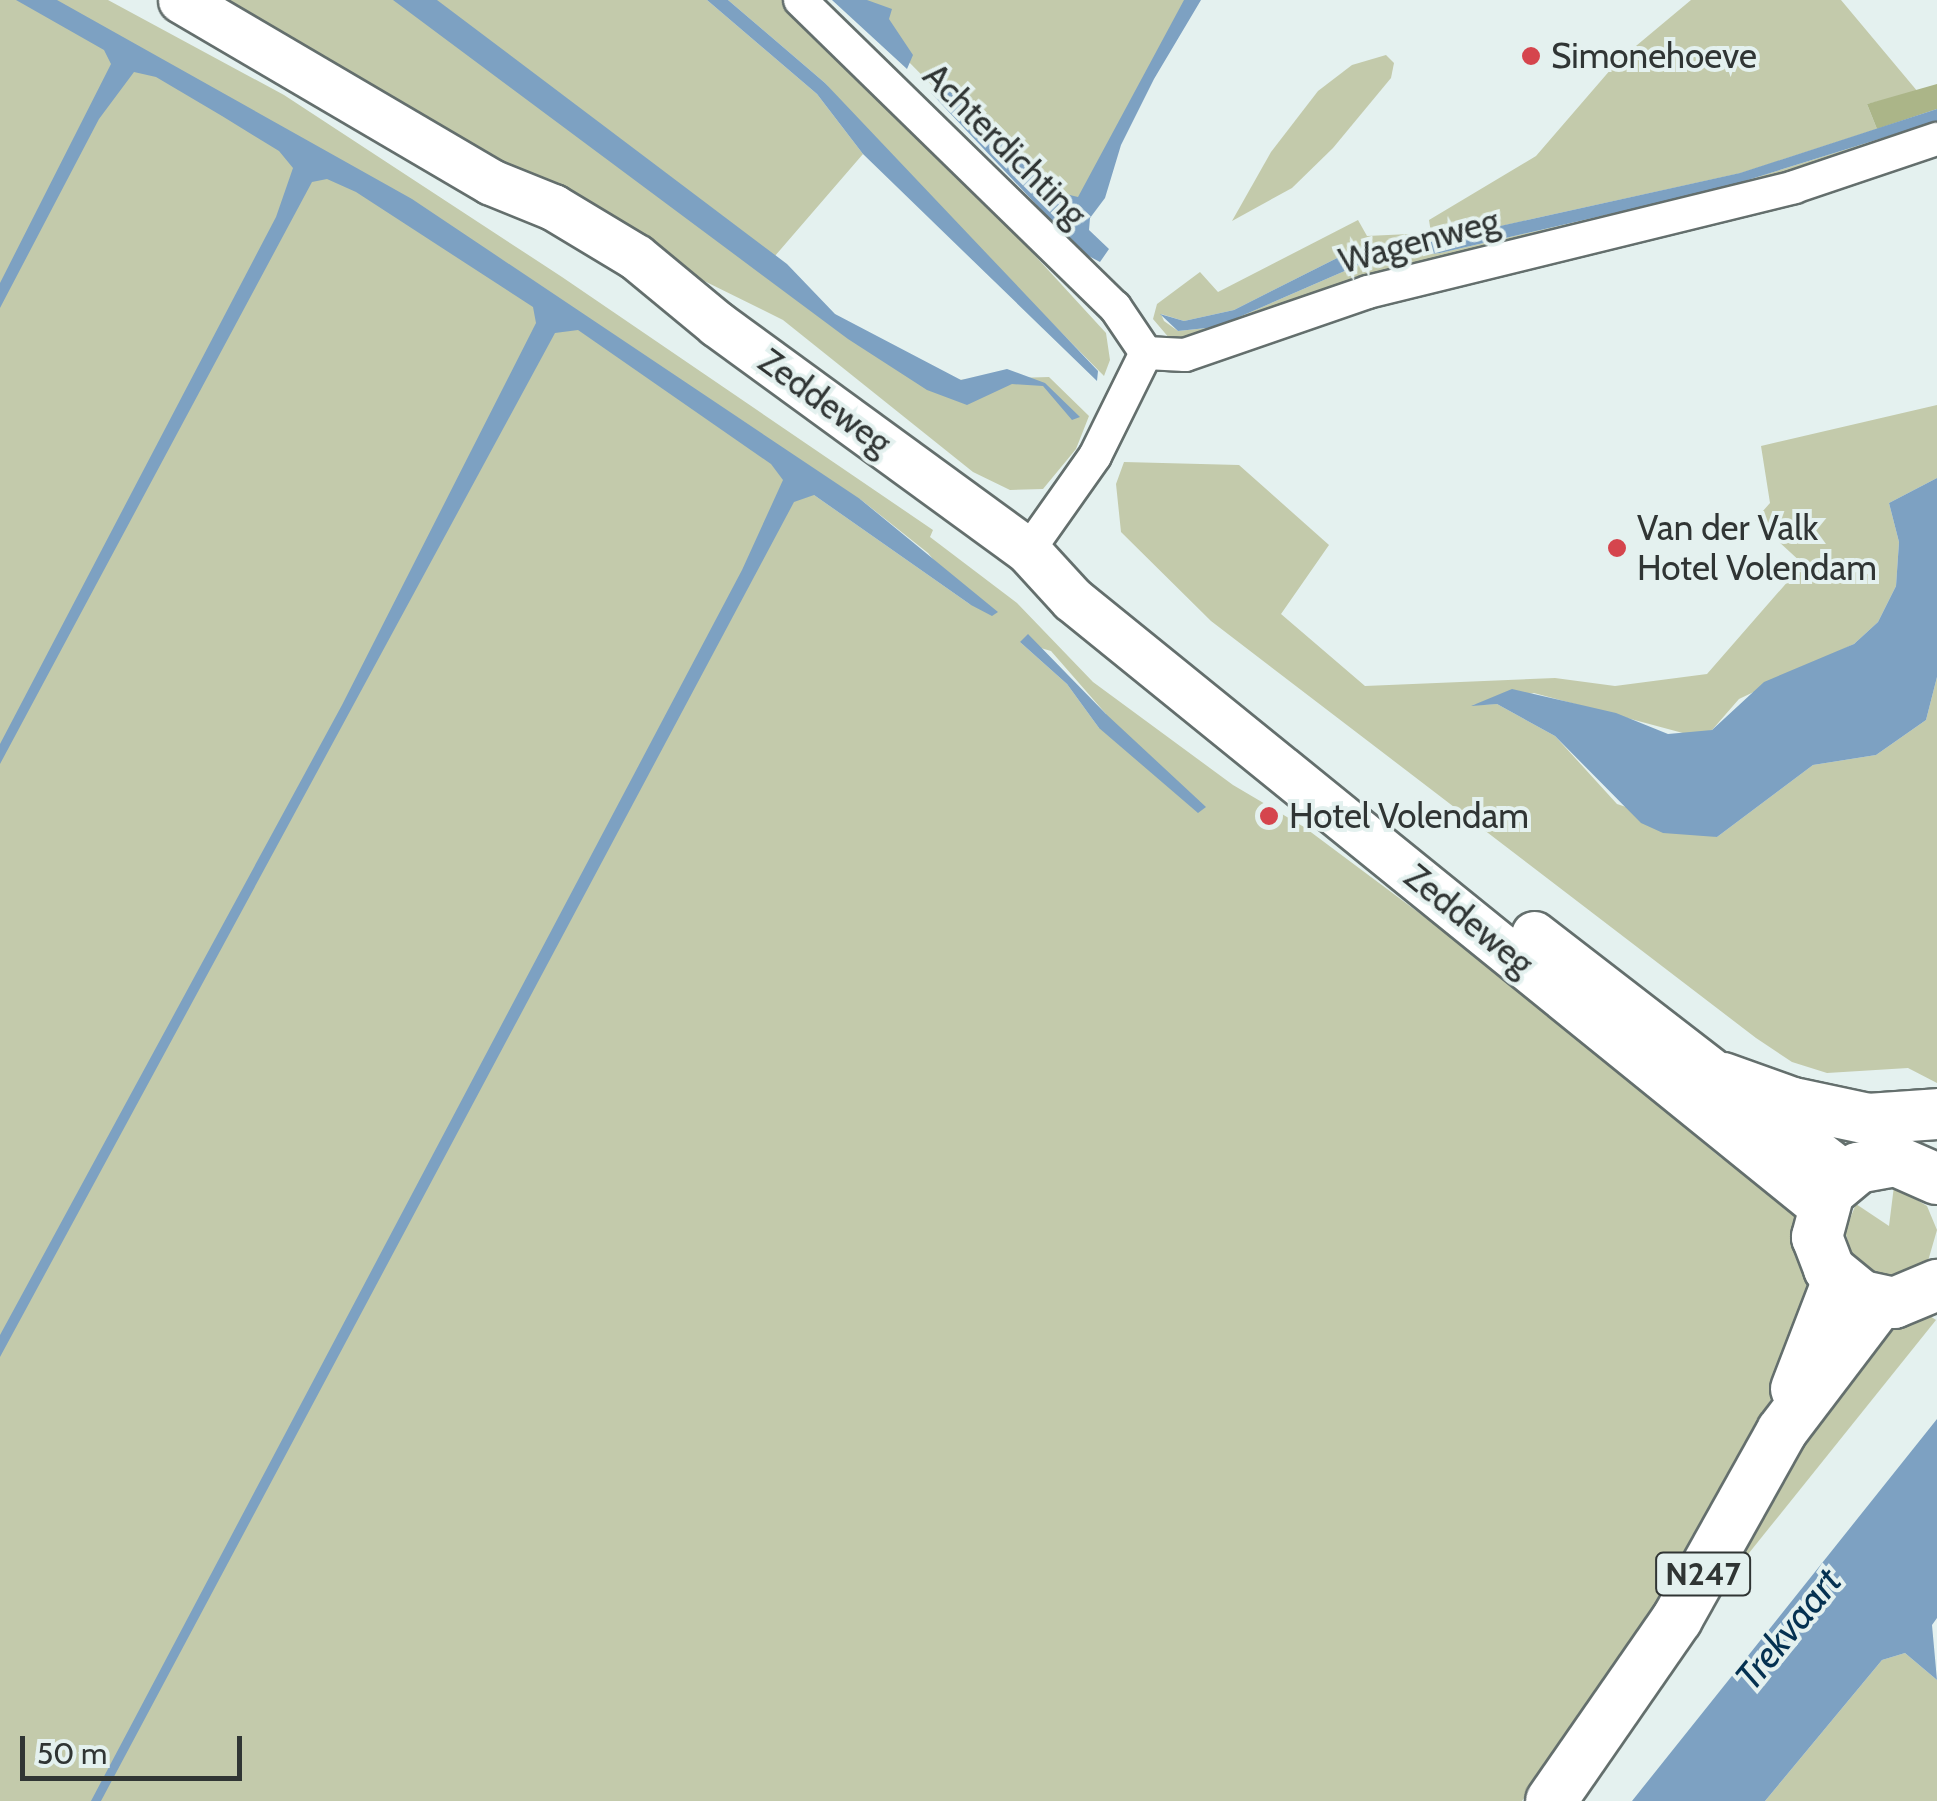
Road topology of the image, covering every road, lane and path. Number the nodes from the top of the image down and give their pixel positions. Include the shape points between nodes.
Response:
1 (181, 0) edge
2 (800, 0) edge
3 (1937, 139) edge
4 (1146, 353) junction
5 (1028, 551) junction
6 (1723, 1078) junction
7 (1937, 1114) edge
8 (1934, 1171) edge
9 (1834, 1191) junction
10 (1937, 1285) edge
11 (1858, 1291) junction
12 (1550, 1801) edge

1 - 5 main road, Zeddeweg via 491,182 589,257 717,324
2 - 4 street, Achterdichting via 1116,307
3 - 4 street, Wagenweg via 1794,188 1368,292 1185,355
4 - 5 street via 1095,456
5 - 6 main road, Zeddeweg via 1086,576
5 - 9 main road, Zeddeweg via 1072,599
6 - 7 main road via 1836,1113
6 - 9 main road, Zeddeweg
8 - 9 main road via 1896,1161
9 - 11 main road via 1822,1256
10 - 11 main road via 1911,1301
11 - 12 main road, N247 via 1676,1620

